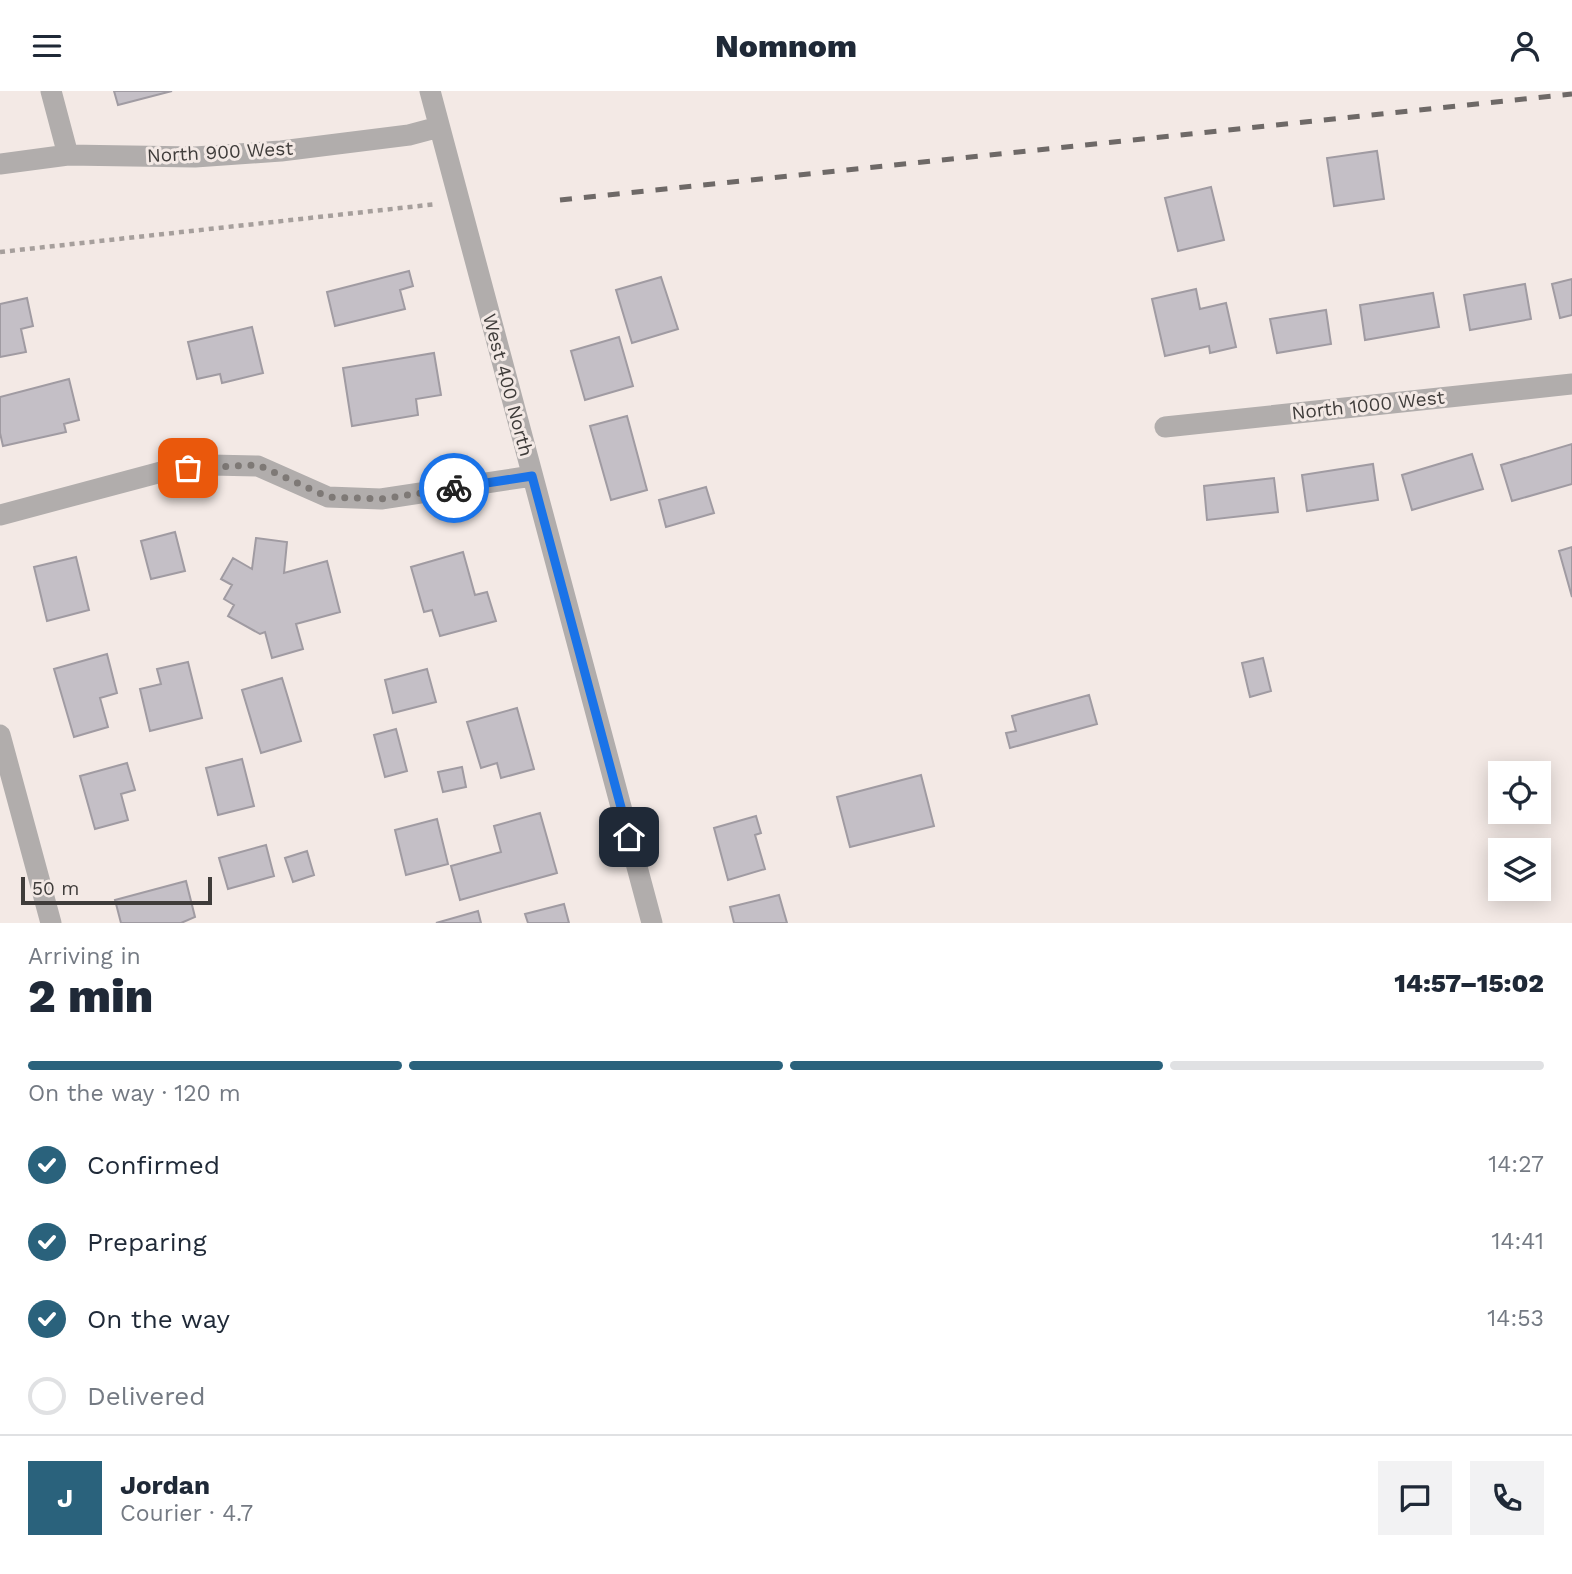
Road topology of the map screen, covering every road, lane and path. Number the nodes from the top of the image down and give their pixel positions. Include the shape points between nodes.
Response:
1 (51, 91) edge
2 (430, 91) edge
3 (439, 127) junction
4 (68, 155) junction
5 (0, 164) edge
6 (427, 207) dead end
7 (0, 252) edge
8 (1572, 384) edge
9 (1165, 427) dead end
10 (532, 476) junction
11 (0, 515) edge
12 (0, 735) edge
13 (51, 923) edge
14 (652, 923) edge

1 - 4 street
2 - 3 street, West 400 North
3 - 4 street, North 900 West via 281,151 195,157
3 - 10 street, West 400 North
4 - 5 street, North 900 West
6 - 7 path
8 - 9 street, North 1000 West
10 - 11 street via 381,499 328,497 258,465 211,465 165,471
10 - 14 street, West 400 North
12 - 13 street

